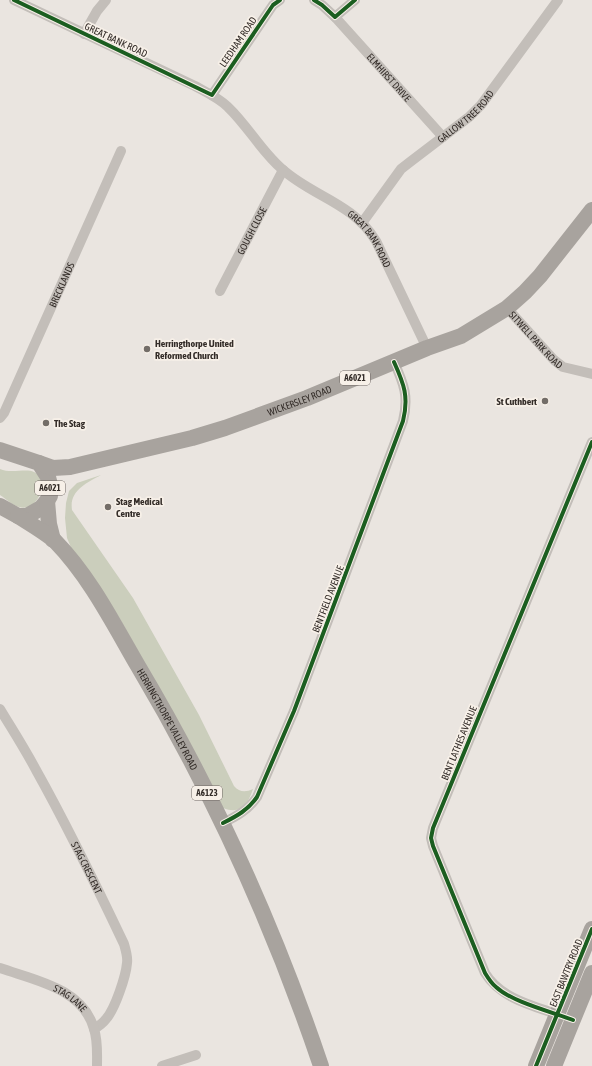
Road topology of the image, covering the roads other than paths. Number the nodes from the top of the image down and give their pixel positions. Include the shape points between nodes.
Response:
1 (14, 0) edge
2 (106, 0) edge
3 (280, 0) edge
4 (314, 0) edge
5 (355, 0) edge
6 (558, 0) edge
7 (335, 17) junction
8 (84, 34) junction
9 (212, 95) junction
10 (443, 137) junction
11 (121, 151) dead end
12 (283, 170) junction
13 (592, 210) edge
14 (362, 223) junction
15 (220, 291) dead end
16 (506, 308) junction
17 (427, 348) junction
18 (394, 362) junction
19 (592, 374) edge
20 (0, 418) edge
21 (592, 442) edge
22 (0, 450) edge
23 (39, 463) junction
24 (70, 468) junction
25 (48, 498) junction
26 (0, 506) edge
27 (18, 516) junction
28 (53, 540) junction
29 (0, 709) edge
30 (223, 823) junction
31 (592, 929) edge
32 (0, 968) edge
33 (592, 973) edge
34 (558, 1014) junction
35 (573, 1020) junction
36 (94, 1029) junction
37 (196, 1055) dead end
38 (97, 1066) edge
39 (162, 1066) edge
40 (321, 1066) edge
41 (536, 1066) edge
42 (554, 1066) edge

1 - 8 street, GREAT BANK ROAD
2 - 8 street via 97,10
3 - 9 street, LEEDHAM ROAD via 273,5
4 - 7 street
5 - 7 street
6 - 10 street, GALLOW TREE ROAD via 482,104
7 - 10 street, ELMHIRST DRIVE
8 - 9 street, GREAT BANK ROAD
9 - 12 street, GREAT BANK ROAD via 227,105 268,156
10 - 14 street, GALLOW TREE ROAD via 402,169
11 - 20 street, BRECKLANDS
12 - 14 street, GREAT BANK ROAD via 351,212
12 - 15 street, GOUGH CLOSE
13 - 16 main road, WICKERSLEY ROAD / A6021 via 540,276
14 - 17 street, GREAT BANK ROAD via 376,241
16 - 17 main road, WICKERSLEY ROAD / A6021 via 461,336
16 - 19 street, SITWELL PARK ROAD via 563,367
17 - 18 main road, WICKERSLEY ROAD / A6021
18 - 24 main road, WICKERSLEY ROAD / A6021 via 225,428
18 - 30 street, BENTFIELD AVENUE via 406,394 406,408 395,443 294,711 257,797 243,812
21 - 34 street, BENT LATHES AVENUE via 431,838 490,981 515,999
22 - 23 main road, A6021
23 - 24 main road, WICKERSLEY ROAD / A6021 via 53,468
23 - 25 main road, A6021 via 48,477
24 - 25 main road, A6021 via 57,481
25 - 27 main road, A6021 via 41,508 27,516
25 - 28 main road, HERRINGTHORPE VALLEY ROAD / A6123 via 49,524
26 - 27 main road, HERRINGTHORPE VALLEY ROAD
27 - 28 main road, HERRINGTHORPE VALLEY ROAD / A6123
28 - 30 main road, HERRINGTHORPE VALLEY ROAD / A6123 via 92,587 184,747
29 - 36 street, STAG CRESCENT via 36,768 67,827 127,952 125,975 112,1011
30 - 40 main road, HERRINGTHORPE VALLEY ROAD / A6123 via 302,1009
31 - 34 main road, EAST BAWTRY ROAD
32 - 36 street, STAG LANE via 51,985 69,995 84,1009
33 - 35 main road
34 - 35 street, BENT LATHES AVENUE
34 - 41 main road, EAST BAWTRY ROAD
35 - 42 main road
36 - 38 street, STAG LANE
37 - 39 street

